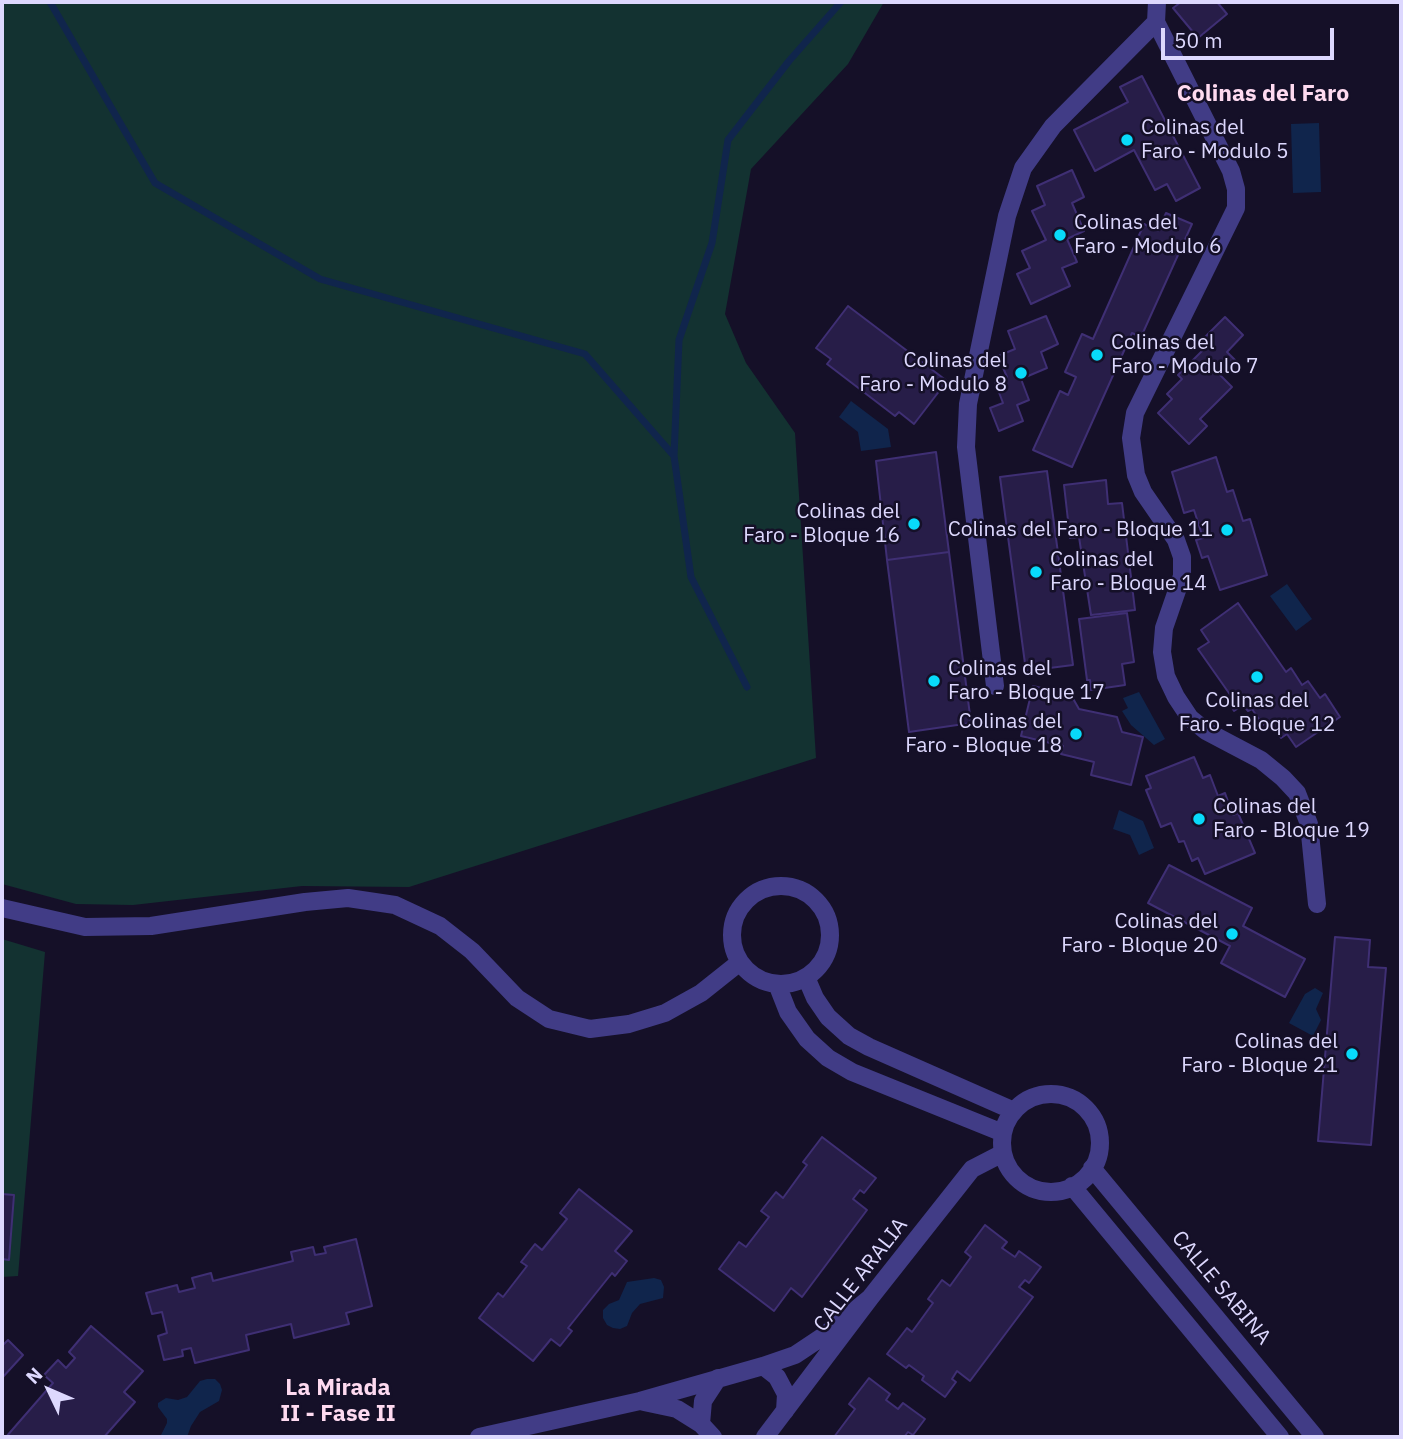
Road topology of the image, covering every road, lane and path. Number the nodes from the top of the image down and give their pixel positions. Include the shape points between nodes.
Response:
1 (1157, 2) edge
2 (1156, 22) junction
3 (995, 686) dead end
4 (1317, 904) dead end
5 (2, 908) edge
6 (740, 962) junction
7 (806, 977) junction
8 (777, 984) junction
9 (1014, 1111) junction
10 (1003, 1133) junction
11 (1003, 1153) junction
12 (1092, 1168) junction
13 (1072, 1186) junction
14 (870, 1298) junction
15 (763, 1366) junction
16 (718, 1378) junction
17 (640, 1401) junction
18 (785, 1411) junction
19 (707, 1431) edge
20 (479, 1437) edge
21 (765, 1437) edge
22 (1280, 1437) edge
23 (1315, 1437) edge

1 - 2 street
2 - 3 street via 1053,126 1023,168 1007,216 968,404 966,447
2 - 4 street via 1231,170 1236,189 1236,208 1135,413 1131,438 1143,492 1176,540 1182,558 1182,576 1164,628 1166,676 1190,718 1261,760 1297,793 1309,824
5 - 6 street via 85,927 151,926 348,898 395,905 440,926 472,951 517,998 549,1019 590,1029 665,1013 701,993
6 - 7 street via 733,946 737,914 758,891 789,886 816,900 830,927 825,959
6 - 8 street via 751,974
7 - 8 street
7 - 9 street via 828,1017 849,1036
8 - 10 street via 788,1012 828,1058
9 - 10 street
9 - 12 street via 1031,1098 1048,1094 1080,1103 1099,1130 1100,1147
10 - 11 street
11 - 13 street via 1009,1167 1031,1188 1046,1192
11 - 14 street, CALLE ARALIA via 972,1169
12 - 13 street
12 - 23 street, CALLE SABINA
13 - 22 street
14 - 15 street via 795,1355
14 - 18 street, CALLE ARALIA
15 - 16 street
15 - 18 street via 777,1377 786,1394
16 - 17 street
16 - 19 street via 703,1401
17 - 19 street via 677,1409
17 - 20 street
18 - 21 street, CALLE ARALIA

